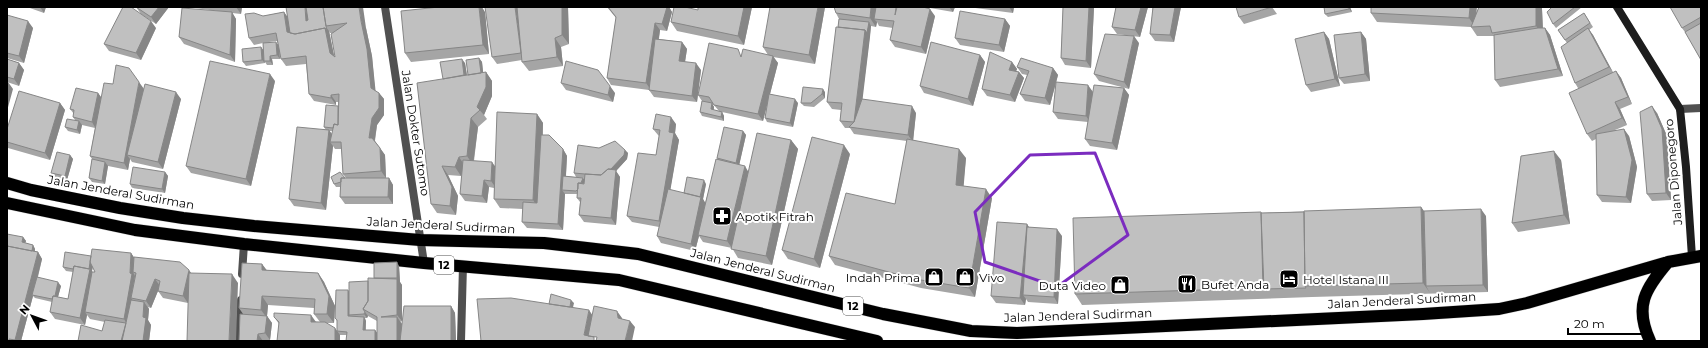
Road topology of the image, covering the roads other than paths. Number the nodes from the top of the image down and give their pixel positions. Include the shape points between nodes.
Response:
1 (385, 7) edge
2 (1617, 7) edge
3 (1701, 108) edge
4 (1680, 109) junction
5 (7, 184) edge
6 (7, 203) edge
7 (335, 232) junction
8 (420, 240) junction
9 (244, 244) junction
10 (334, 254) junction
11 (1696, 257) edge
12 (1668, 262) junction
13 (424, 263) junction
14 (463, 265) junction
15 (239, 341) edge
16 (461, 341) edge
17 (877, 341) edge
18 (1650, 341) edge

1 - 8 street, Jalan Dokter Sutomo
2 - 4 street, Jalan Diponegoro
3 - 4 street
4 - 11 street, Jalan Diponegoro
5 - 7 highway, Jalan Jenderal Sudirman / 12 via 183,218
6 - 9 highway, 12 via 134,230
7 - 8 highway, Jalan Jenderal Sudirman / 12
7 - 10 highway
8 - 12 highway, Jalan Jenderal Sudirman / 12 via 544,244 638,254 920,321 971,331 1017,333 1498,309
8 - 13 street, Jalan Dokter Sutomo
9 - 10 highway, 12
9 - 15 street
10 - 13 highway, 12
11 - 12 highway, Jalan Jenderal Sudirman / 12
12 - 18 highway via 1645,294 1643,322
13 - 14 highway, 12
14 - 16 street
14 - 17 highway, 12 via 619,280

